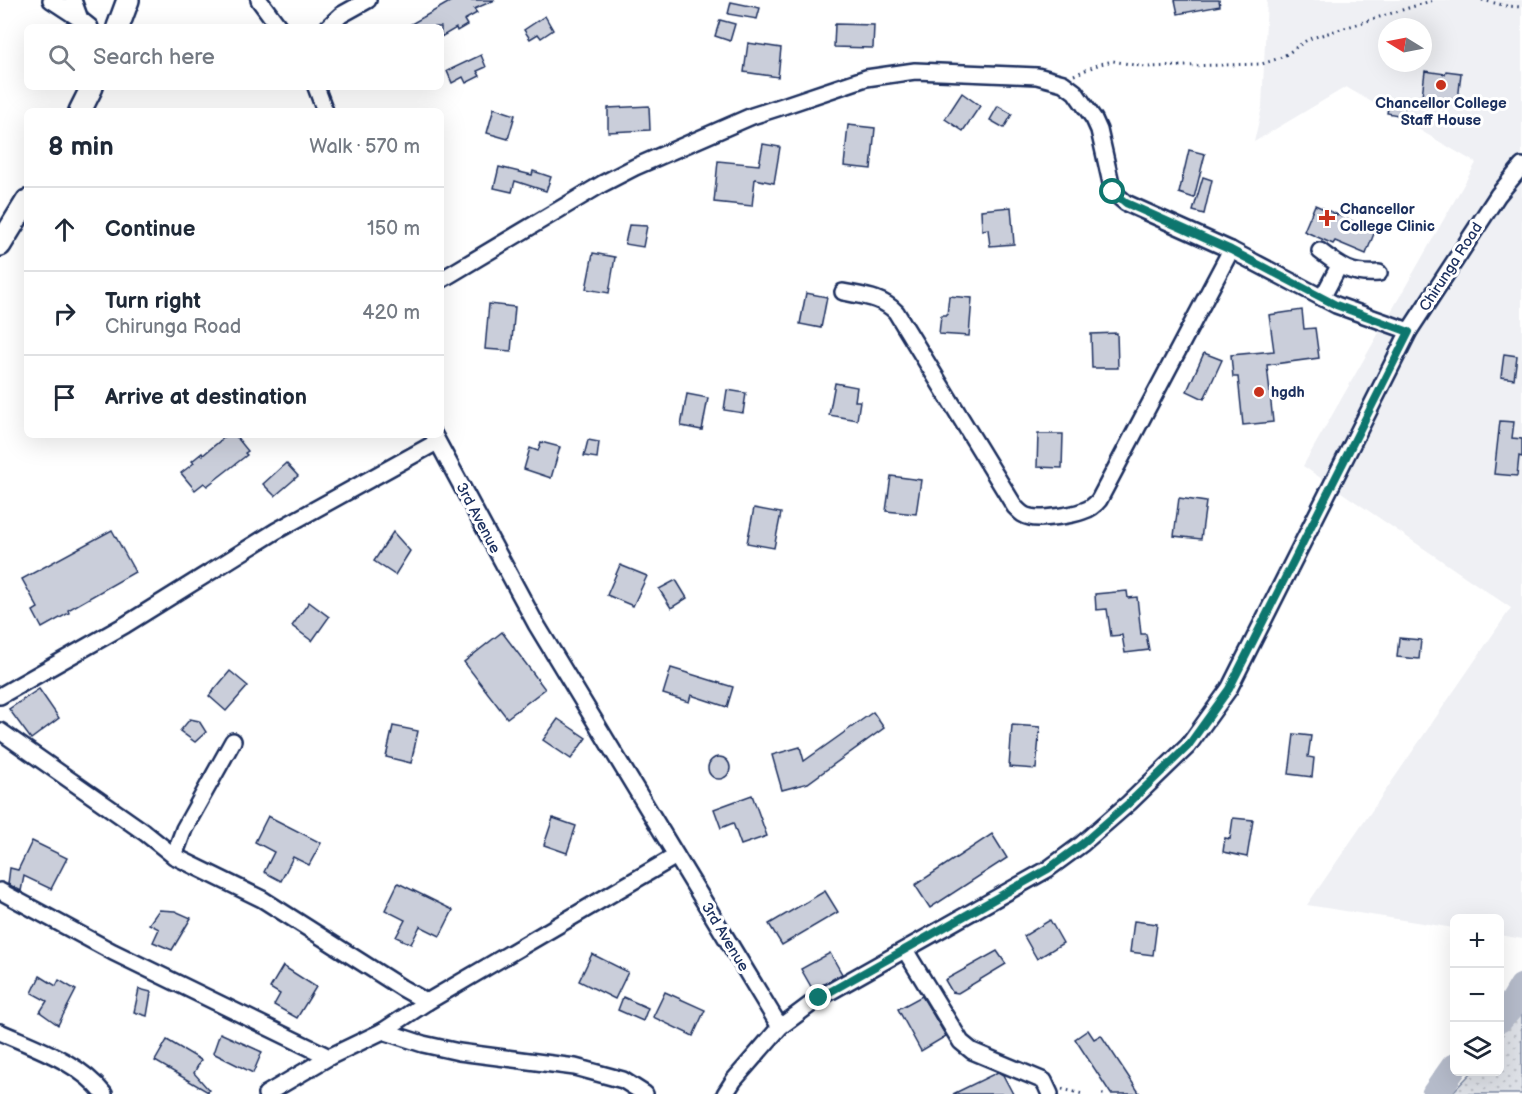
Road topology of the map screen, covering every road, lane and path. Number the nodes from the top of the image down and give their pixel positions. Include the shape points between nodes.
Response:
1 (51, 0) edge
2 (73, 0) edge
3 (128, 0) edge
4 (259, 0) edge
5 (368, 0) edge
6 (1434, 0) edge
7 (1482, 0) edge
8 (1522, 7) edge
9 (85, 23) edge
10 (119, 24) edge
11 (277, 24) edge
12 (331, 24) edge
13 (1063, 82) junction
14 (90, 90) edge
15 (317, 90) edge
16 (82, 108) edge
17 (324, 108) edge
18 (1522, 166) edge
19 (24, 206) edge
20 (0, 244) edge
21 (1231, 250) junction
22 (1320, 251) dead end
23 (1339, 266) junction
24 (1379, 273) dead end
25 (444, 278) edge
26 (843, 292) dead end
27 (1322, 298) junction
28 (1409, 332) junction
29 (435, 439) edge
30 (0, 696) edge
31 (0, 731) edge
32 (233, 741) dead end
33 (174, 856) junction
34 (676, 856) junction
35 (0, 891) edge
36 (905, 950) junction
37 (427, 1002) junction
38 (780, 1027) junction
39 (383, 1031) junction
40 (0, 1032) edge
41 (329, 1057) junction
42 (104, 1094) edge
43 (266, 1094) edge
44 (645, 1094) edge
45 (725, 1094) edge
46 (1050, 1094) edge

1 - 9 street
2 - 9 street
3 - 10 highway
4 - 11 street
5 - 12 street
6 - 13 path via 1312,38 1262,64 1145,67 1113,61
7 - 8 path
13 - 21 street via 1094,119 1113,192 1126,203
13 - 25 street via 1037,76 915,71 840,86 753,116 621,174
14 - 16 highway
15 - 17 street
18 - 28 street, Chirunga Road via 1498,195
19 - 20 highway
21 - 26 street via 1099,500 1083,512 1041,518 1030,518 1015,507 890,305
21 - 27 street
22 - 23 street
23 - 24 street via 1362,274
23 - 27 street
27 - 28 street
28 - 36 street, Chirunga Road via 1229,689 1188,746 1129,803 1048,869
29 - 30 street, 3rd Avenue
29 - 34 street, 3rd Avenue via 536,624
31 - 33 street
32 - 33 street via 184,829
33 - 37 street via 262,899
34 - 37 street
34 - 38 street, 3rd Avenue
35 - 41 street via 113,952
36 - 38 street, Chirunga Road via 819,998
36 - 46 street via 961,1042 972,1051 1044,1082
37 - 39 street
38 - 45 street, Chirunga Road
39 - 41 street
39 - 44 street via 459,1052 575,1067 623,1080
40 - 42 street via 66,1062
41 - 43 street

